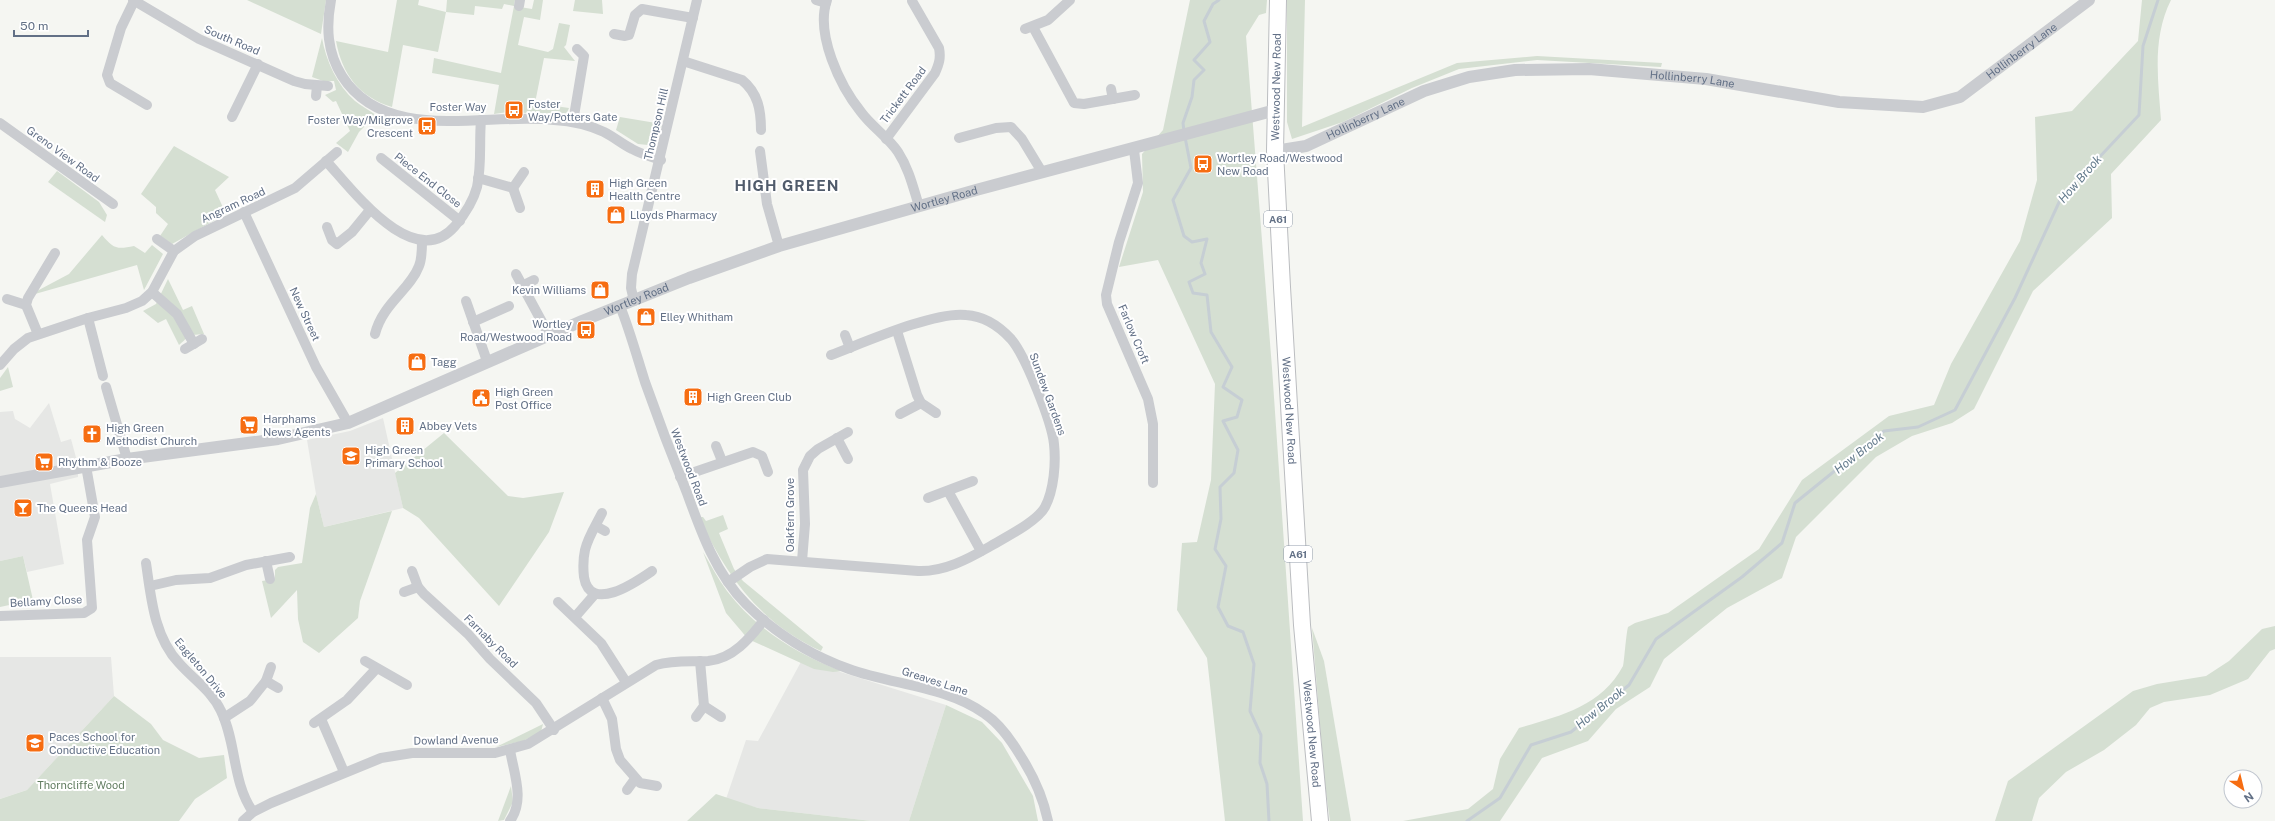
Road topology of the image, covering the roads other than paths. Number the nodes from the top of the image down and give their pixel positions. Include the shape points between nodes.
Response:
1 (133, 0) edge
2 (331, 0) edge
3 (697, 0) edge
4 (1070, 0) edge
5 (1278, 0) edge
6 (2089, 0) edge
7 (823, 1) edge
8 (909, 1) edge
9 (693, 18) junction
10 (614, 34) dead end
11 (577, 49) dead end
12 (683, 61) junction
13 (258, 64) junction
14 (328, 86) dead end
15 (1111, 88) dead end
16 (1135, 95) dead end
17 (1113, 99) junction
18 (147, 105) dead end
19 (1276, 110) junction
20 (232, 117) dead end
21 (481, 120) junction
22 (573, 122) junction
23 (0, 123) edge
24 (761, 130) dead end
25 (886, 138) junction
26 (959, 138) dead end
27 (1134, 150) junction
28 (760, 151) dead end
29 (1275, 151) junction
30 (338, 152) dead end
31 (381, 158) dead end
32 (661, 160) junction
33 (326, 161) junction
34 (524, 172) dead end
35 (1042, 172) junction
36 (478, 178) junction
37 (513, 188) junction
38 (113, 204) dead end
39 (919, 206) junction
40 (520, 208) dead end
41 (370, 210) junction
42 (244, 212) junction
43 (460, 221) junction
44 (327, 227) dead end
45 (157, 239) dead end
46 (422, 241) junction
47 (779, 246) junction
48 (174, 251) junction
49 (55, 253) dead end
50 (516, 274) dead end
51 (534, 280) dead end
52 (524, 286) junction
53 (152, 292) junction
54 (7, 299) dead end
55 (634, 300) junction
56 (466, 302) dead end
57 (26, 305) junction
58 (509, 306) dead end
59 (620, 306) junction
60 (88, 318) junction
61 (474, 322) junction
62 (897, 331) junction
63 (38, 334) junction
64 (375, 334) dead end
65 (549, 335) junction
66 (845, 335) dead end
67 (194, 344) dead end
68 (850, 348) junction
69 (831, 355) dead end
70 (487, 361) junction
71 (0, 366) edge
72 (102, 376) dead end
73 (106, 387) dead end
74 (921, 403) junction
75 (936, 413) dead end
76 (900, 414) dead end
77 (348, 423) junction
78 (848, 432) dead end
79 (837, 438) junction
80 (716, 446) dead end
81 (848, 458) dead end
82 (126, 459) junction
83 (722, 461) junction
84 (86, 466) junction
85 (768, 472) dead end
86 (680, 477) junction
87 (0, 482) edge
88 (973, 482) dead end
89 (1153, 483) dead end
90 (948, 492) junction
91 (928, 498) dead end
92 (602, 513) dead end
93 (596, 526) junction
94 (606, 531) dead end
95 (981, 551) junction
96 (290, 557) dead end
97 (266, 561) junction
98 (802, 561) junction
99 (146, 563) dead end
100 (412, 571) dead end
101 (652, 571) dead end
102 (270, 578) dead end
103 (728, 582) junction
104 (150, 586) junction
105 (418, 587) junction
106 (404, 592) dead end
107 (595, 594) junction
108 (558, 602) dead end
109 (0, 616) edge
110 (575, 617) junction
111 (764, 620) junction
112 (365, 661) dead end
113 (700, 661) junction
114 (271, 667) dead end
115 (376, 669) junction
116 (266, 681) junction
117 (626, 682) junction
118 (407, 685) dead end
119 (278, 688) dead end
120 (602, 698) junction
121 (704, 706) junction
122 (696, 717) dead end
123 (721, 717) dead end
124 (224, 718) junction
125 (554, 730) junction
126 (510, 750) junction
127 (344, 772) junction
128 (635, 779) junction
129 (657, 786) dead end
130 (627, 790) dead end
131 (253, 812) junction
132 (243, 821) edge
133 (510, 821) edge
134 (1048, 821) edge
135 (1320, 821) edge

1 - 13 street, South Road via 199,39
1 - 18 street via 106,75 110,83
2 - 21 street, Foster Way via 327,31 330,49 338,70 358,96 376,108 400,117
3 - 9 street, Thompson Hill
4 - 17 street via 1058,13 1029,28 1074,104
5 - 19 highway, Westwood New Road / A61
6 - 29 street, Hollinberry Lane via 1960,97 1923,107 1839,102 1706,79 1589,69 1516,70 1469,77 1424,91 1306,146
7 - 25 street via 823,32 829,54 860,112
8 - 25 street, Trickett Road via 939,48 940,60 935,73
9 - 10 street via 642,9 635,14 629,34
9 - 12 street, Thompson Hill
11 - 22 street via 584,56
12 - 24 street via 742,80 749,86 759,104
12 - 32 street, Thompson Hill
13 - 14 street, South Road via 316,91
13 - 20 street
15 - 17 street
16 - 17 street
19 - 27 street, Wortley Road
19 - 29 highway, Westwood New Road / A61
21 - 22 street, Foster Way via 553,119
21 - 36 street
22 - 32 street, Foster Way via 604,132 633,150
23 - 38 street, Greno View Road
25 - 39 street via 904,162
26 - 35 street via 996,128 1011,128 1022,139
27 - 35 street, Wortley Road
27 - 89 street, Farlow Croft via 1138,184 1119,242 1106,295 1107,304 1148,400 1153,424
28 - 47 street via 768,204
29 - 135 highway, Westwood New Road / A61 via 1302,625
30 - 33 street, Angram Road
31 - 43 street, Piece End Close
32 - 55 street, Thompson Hill via 632,274 631,288
33 - 41 street
33 - 42 street, Angram Road via 295,188
34 - 37 street
35 - 39 street, Wortley Road
36 - 37 street
36 - 43 street via 471,204
37 - 40 street
39 - 47 street, Wortley Road
41 - 44 street via 352,232 337,244 332,240
41 - 46 street via 397,230
42 - 48 street, Angram Road via 195,236
42 - 77 street, New Street via 316,367
43 - 46 street via 446,235
45 - 48 street
46 - 64 street via 419,266 377,323
47 - 55 street, Wortley Road
48 - 53 street, Angram Road
49 - 57 street
50 - 52 street
51 - 52 street
52 - 65 street
53 - 60 street, Angram Road via 131,307
53 - 67 street via 177,314
54 - 57 street
55 - 59 street, Wortley Road
56 - 61 street
57 - 63 street
58 - 61 street
59 - 65 street, Wortley Road
59 - 86 street, Westwood Road
60 - 63 street, Angram Road
60 - 72 street
61 - 70 street
62 - 68 street, Sundew Gardens
62 - 74 street via 907,356 912,384
62 - 95 street, Sundew Gardens via 955,314 976,316 985,320 1003,332 1017,347 1046,415 1054,444 1048,501 1037,516
63 - 71 street, Angram Road via 19,343
65 - 70 street, Wortley Road
66 - 68 street
68 - 69 street, Sundew Gardens
70 - 77 street, Wortley Road
73 - 82 street
74 - 75 street
74 - 76 street
77 - 82 street, Wortley Road via 278,439
78 - 79 street, Oakfern Grove
79 - 81 street
79 - 98 street, Oakfern Grove via 810,456 803,470 805,524
80 - 83 street
82 - 84 street, Wortley Road
83 - 85 street via 753,452 762,456
83 - 86 street
84 - 87 street, Wortley Road
84 - 109 street, Bellamy Close via 95,517 87,540 92,608 84,614
86 - 103 street, Westwood Road via 707,545
88 - 90 street
90 - 91 street
90 - 95 street
92 - 93 street
93 - 94 street
93 - 107 street via 588,540 583,560 585,582
95 - 98 street, Sundew Gardens via 952,565 928,571
96 - 97 street
97 - 102 street
97 - 104 street via 236,568 210,578 176,580
98 - 103 street, Sundew Gardens via 779,559 759,562
99 - 104 street, Eagleton Drive
100 - 105 street, Farnaby Road
101 - 107 street via 619,590 608,594
103 - 111 street, Westwood Road via 746,604
104 - 124 street, Eagleton Drive via 155,614 165,644 179,664 216,701
105 - 106 street
105 - 125 street, Farnaby Road via 536,703
107 - 110 street
108 - 110 street
110 - 117 street via 601,643
111 - 113 street, Dowland Avenue via 733,652 718,659
111 - 134 street, Greaves Lane via 790,640 833,663 962,701 986,714 1008,737 1029,768 1042,796
112 - 115 street
113 - 117 street, Dowland Avenue via 668,662 644,671
113 - 121 street
114 - 116 street
115 - 118 street
115 - 127 street via 348,700 317,721
116 - 119 street
116 - 124 street via 250,701
117 - 120 street, Dowland Avenue
120 - 125 street, Dowland Avenue
120 - 128 street via 614,726 618,754
121 - 122 street
121 - 123 street
124 - 131 street, Eagleton Drive via 241,793
125 - 126 street, Dowland Avenue
126 - 127 street, Dowland Avenue via 397,755 370,761
126 - 133 street via 518,802
127 - 131 street, Dowland Avenue
128 - 129 street via 640,783
128 - 130 street
131 - 132 street, Dowland Avenue

